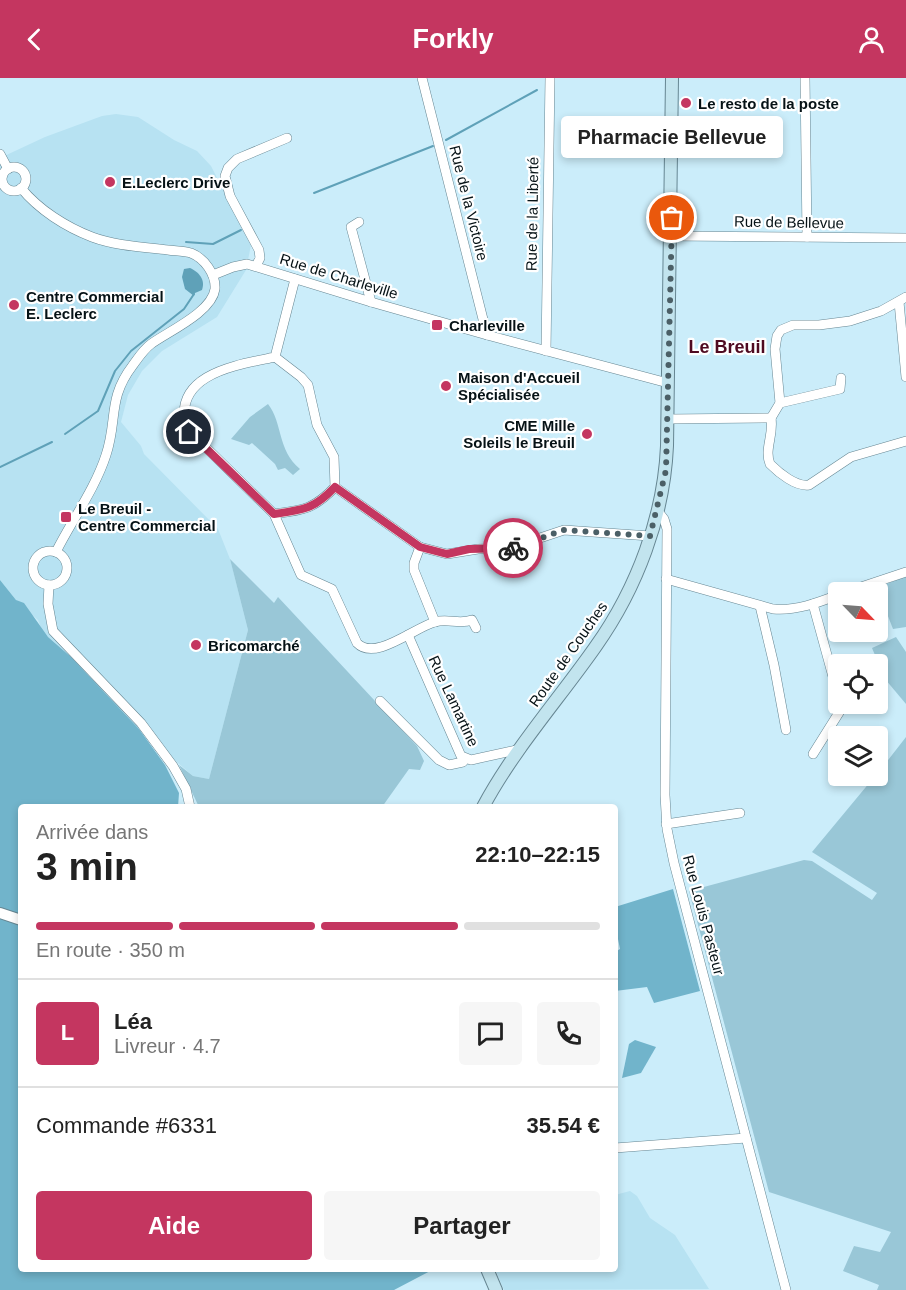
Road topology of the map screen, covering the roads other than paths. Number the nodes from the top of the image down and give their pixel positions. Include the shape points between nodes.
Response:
1 (422, 78) edge
2 (550, 78) edge
3 (672, 78) edge
4 (805, 78) edge
5 (287, 138) dead end
6 (0, 154) edge
7 (8, 169) junction
8 (21, 188) junction
9 (359, 222) dead end
10 (672, 236) junction
11 (807, 237) junction
12 (906, 238) edge
13 (256, 266) junction
14 (213, 275) junction
15 (295, 279) junction
16 (903, 300) edge
17 (371, 302) junction
18 (487, 335) junction
19 (546, 351) junction
20 (275, 357) junction
21 (906, 377) edge
22 (841, 378) dead end
23 (668, 383) junction
24 (780, 403) junction
25 (771, 418) junction
26 (668, 419) junction
27 (906, 441) edge
28 (335, 487) junction
29 (274, 514) junction
30 (656, 517) junction
31 (649, 540) junction
32 (667, 542) junction
33 (420, 547) junction
34 (56, 552) junction
35 (906, 572) edge
36 (666, 579) junction
37 (876, 582) edge
38 (49, 585) junction
39 (828, 599) edge
40 (813, 604) junction
41 (760, 606) junction
42 (435, 622) junction
43 (476, 628) dead end
44 (408, 635) junction
45 (828, 659) edge
46 (381, 701) dead end
47 (838, 714) edge
48 (786, 730) dead end
49 (521, 748) junction
50 (813, 754) dead end
51 (465, 759) junction
52 (189, 804) edge
53 (485, 804) edge
54 (740, 813) dead end
55 (666, 824) junction
56 (0, 913) edge
57 (18, 919) edge
58 (746, 1138) junction
59 (618, 1148) edge
60 (488, 1272) edge
61 (496, 1290) edge
62 (786, 1290) edge

1 - 18 street, Rue de la Victoire
2 - 19 street, Rue de la Liberté
3 - 10 main road, Route de Couches
4 - 11 street
5 - 13 street via 237,159 225,176 230,196 259,250
6 - 7 street
7 - 8 street via 15,167 24,172 26,183
7 - 8 street via 3,178 5,186 11,190
8 - 14 street via 45,211 78,231 112,243 191,253
9 - 17 street via 351,226
10 - 11 street, Rue de Bellevue
10 - 23 main road, Route de Couches
11 - 12 street, Rue de Bellevue
13 - 14 street, Rue de Charleville via 240,265
13 - 15 street, Rue de Charleville
14 - 34 street via 211,300 149,346 122,380 112,412 110,441 98,476
15 - 17 street, Rue de Charleville
15 - 20 street
16 - 21 street
16 - 24 street via 850,321 793,325 781,330 775,349
17 - 18 street, Rue de Charleville
18 - 19 street, Rue de Charleville
19 - 23 street, Rue de Charleville
20 - 28 street via 308,385 317,425 334,457
20 - 29 street via 206,376 187,398 183,416 189,432
22 - 24 street via 840,389
23 - 26 main road, Route de Couches
24 - 25 street
25 - 26 street
25 - 27 street via 772,435 767,451 770,464 804,486 851,457
26 - 30 main road, Route de Couches via 666,470
28 - 29 street via 320,503
28 - 33 street
29 - 44 street via 301,575 332,589 361,647 374,650
30 - 31 main road, Route de Couches
30 - 32 street
31 - 32 street
31 - 33 street via 573,530 554,532 510,548 447,554
31 - 49 main road, Route de Couches via 635,577 605,632
32 - 36 street, Rue Louis Pasteur
33 - 42 street via 414,570
34 - 38 street via 64,558 66,572 58,582
34 - 38 street via 41,553 33,566 37,579
35 - 37 street
36 - 41 street
36 - 55 street, Rue Louis Pasteur
38 - 52 street via 53,631 141,723 173,766
39 - 40 street
40 - 41 street via 786,610
40 - 45 street
41 - 48 street
42 - 43 street via 472,620
42 - 44 street
44 - 51 street, Rue Lamartine via 458,752
46 - 51 street via 439,760 449,765
47 - 50 street
49 - 51 street, Rue Lamartine
49 - 53 main road, Route de Couches
54 - 55 street
55 - 58 street, Rue Louis Pasteur
56 - 57 street
58 - 59 street
58 - 62 street, Rue Louis Pasteur
60 - 61 main road

